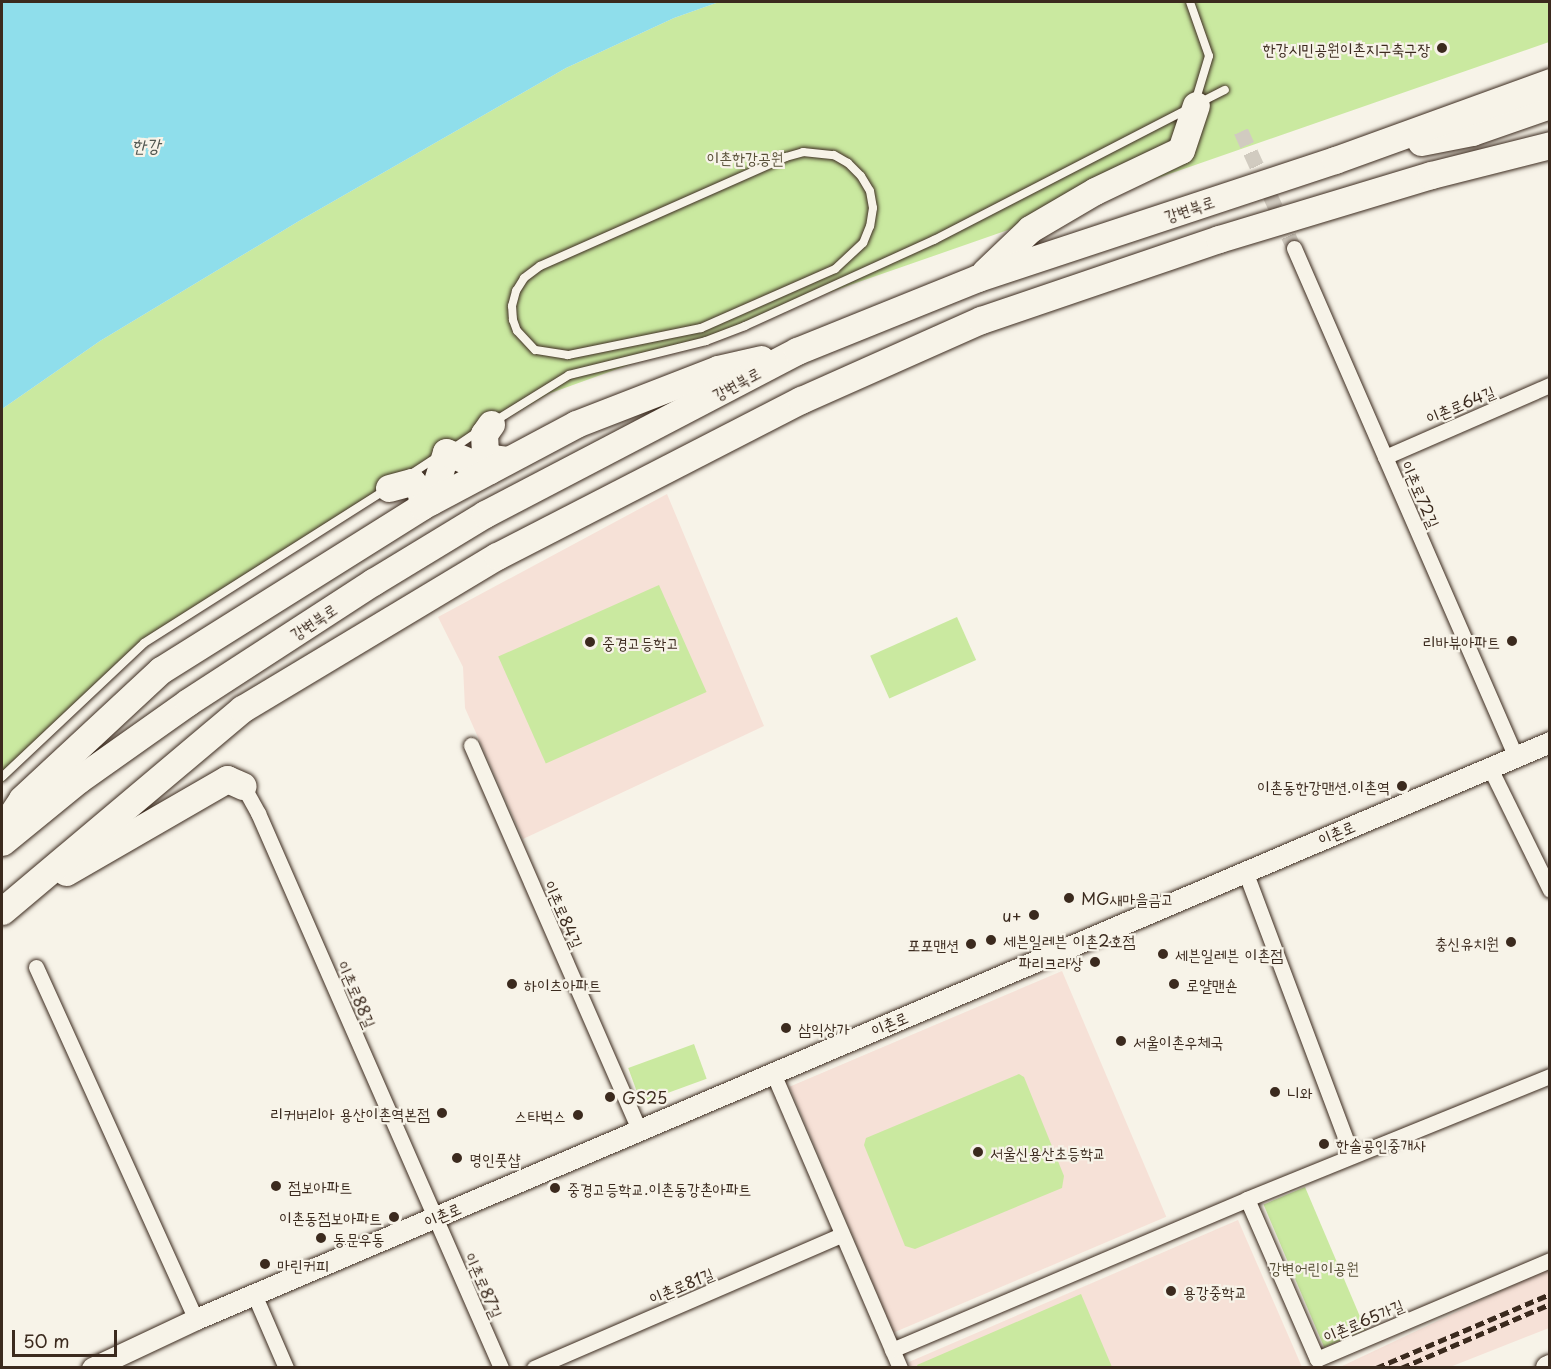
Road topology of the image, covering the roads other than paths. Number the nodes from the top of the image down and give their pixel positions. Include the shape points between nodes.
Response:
1 (1190, 2) edge
2 (1550, 82) edge
3 (1225, 90) dead end
4 (1196, 105) junction
5 (1550, 105) edge
6 (1550, 131) edge
7 (1550, 145) edge
8 (786, 157) joint
9 (1335, 160) junction
10 (1431, 175) junction
11 (1294, 248) tunnel mouth
12 (978, 278) junction
13 (797, 351) junction
14 (1550, 385) edge
15 (491, 424) junction
16 (446, 452) junction
17 (1385, 457) junction
18 (498, 465) junction
19 (389, 488) junction
20 (426, 503) junction
21 (1550, 742) edge
22 (471, 745) dead end
23 (1515, 755) junction
24 (1490, 766) junction
25 (2, 777) edge
26 (243, 786) joint
27 (2, 829) edge
28 (2, 842) edge
29 (1245, 871) junction
30 (1550, 890) edge
31 (2, 910) edge
32 (36, 967) dead end
33 (773, 1073) junction
34 (1550, 1076) edge
35 (639, 1130) junction
36 (1352, 1156) junction
37 (1247, 1199) junction
38 (435, 1217) junction
39 (841, 1235) junction
40 (1550, 1260) edge
41 (254, 1294) junction
42 (196, 1319) junction
43 (892, 1350) junction
44 (92, 1368) edge
45 (286, 1368) edge
46 (501, 1368) edge
47 (534, 1368) edge
48 (900, 1368) edge

1 - 4 lane via 1209,56
2 - 9 highway, 강변북로
3 - 4 lane
4 - 12 highway via 1181,150 1095,191 1030,229
4 - 15 lane via 934,240 745,326 706,341 569,375
5 - 9 highway via 1472,132
6 - 10 highway
7 - 10 highway
8 - 8 lane via 540,267 524,278 516,291 512,306 517,331 535,350 568,355 701,328 835,269 863,243 873,208 870,191 861,176 834,155 803,152
9 - 12 highway, 강변북로
10 - 31 highway via 1220,239 981,320 801,400 497,556 242,709
11 - 17 street, 이촌로72길
12 - 13 highway, 강변북로
13 - 18 highway via 718,369 576,424
13 - 28 highway, 강변북로 via 485,514 373,582 188,702 78,780
14 - 17 street, 이촌로64길
15 - 16 lane
15 - 18 highway via 484,434 485,453
16 - 18 highway
16 - 19 lane
16 - 20 highway
17 - 23 street, 이촌로72길
18 - 20 highway
19 - 20 highway via 412,482
19 - 25 lane via 144,643
20 - 27 highway via 161,670 22,799
21 - 23 street, 이촌로
22 - 35 street, 이촌로84길
23 - 24 street, 이촌로
24 - 29 street, 이촌로
24 - 30 street
26 - 31 highway via 227,778
26 - 38 street, 이촌로88길
29 - 33 street, 이촌로
29 - 36 street
32 - 42 street
33 - 35 street, 이촌로
33 - 39 street
34 - 36 street
35 - 38 street, 이촌로
36 - 37 street
37 - 40 street, 이촌로65가길 via 1317,1359
37 - 43 street
38 - 41 street, 이촌로
38 - 46 street, 이촌로87길
39 - 43 street
39 - 47 street, 이촌로81길
41 - 42 street, 이촌로
41 - 45 street
42 - 44 street, 이촌로
43 - 48 street

